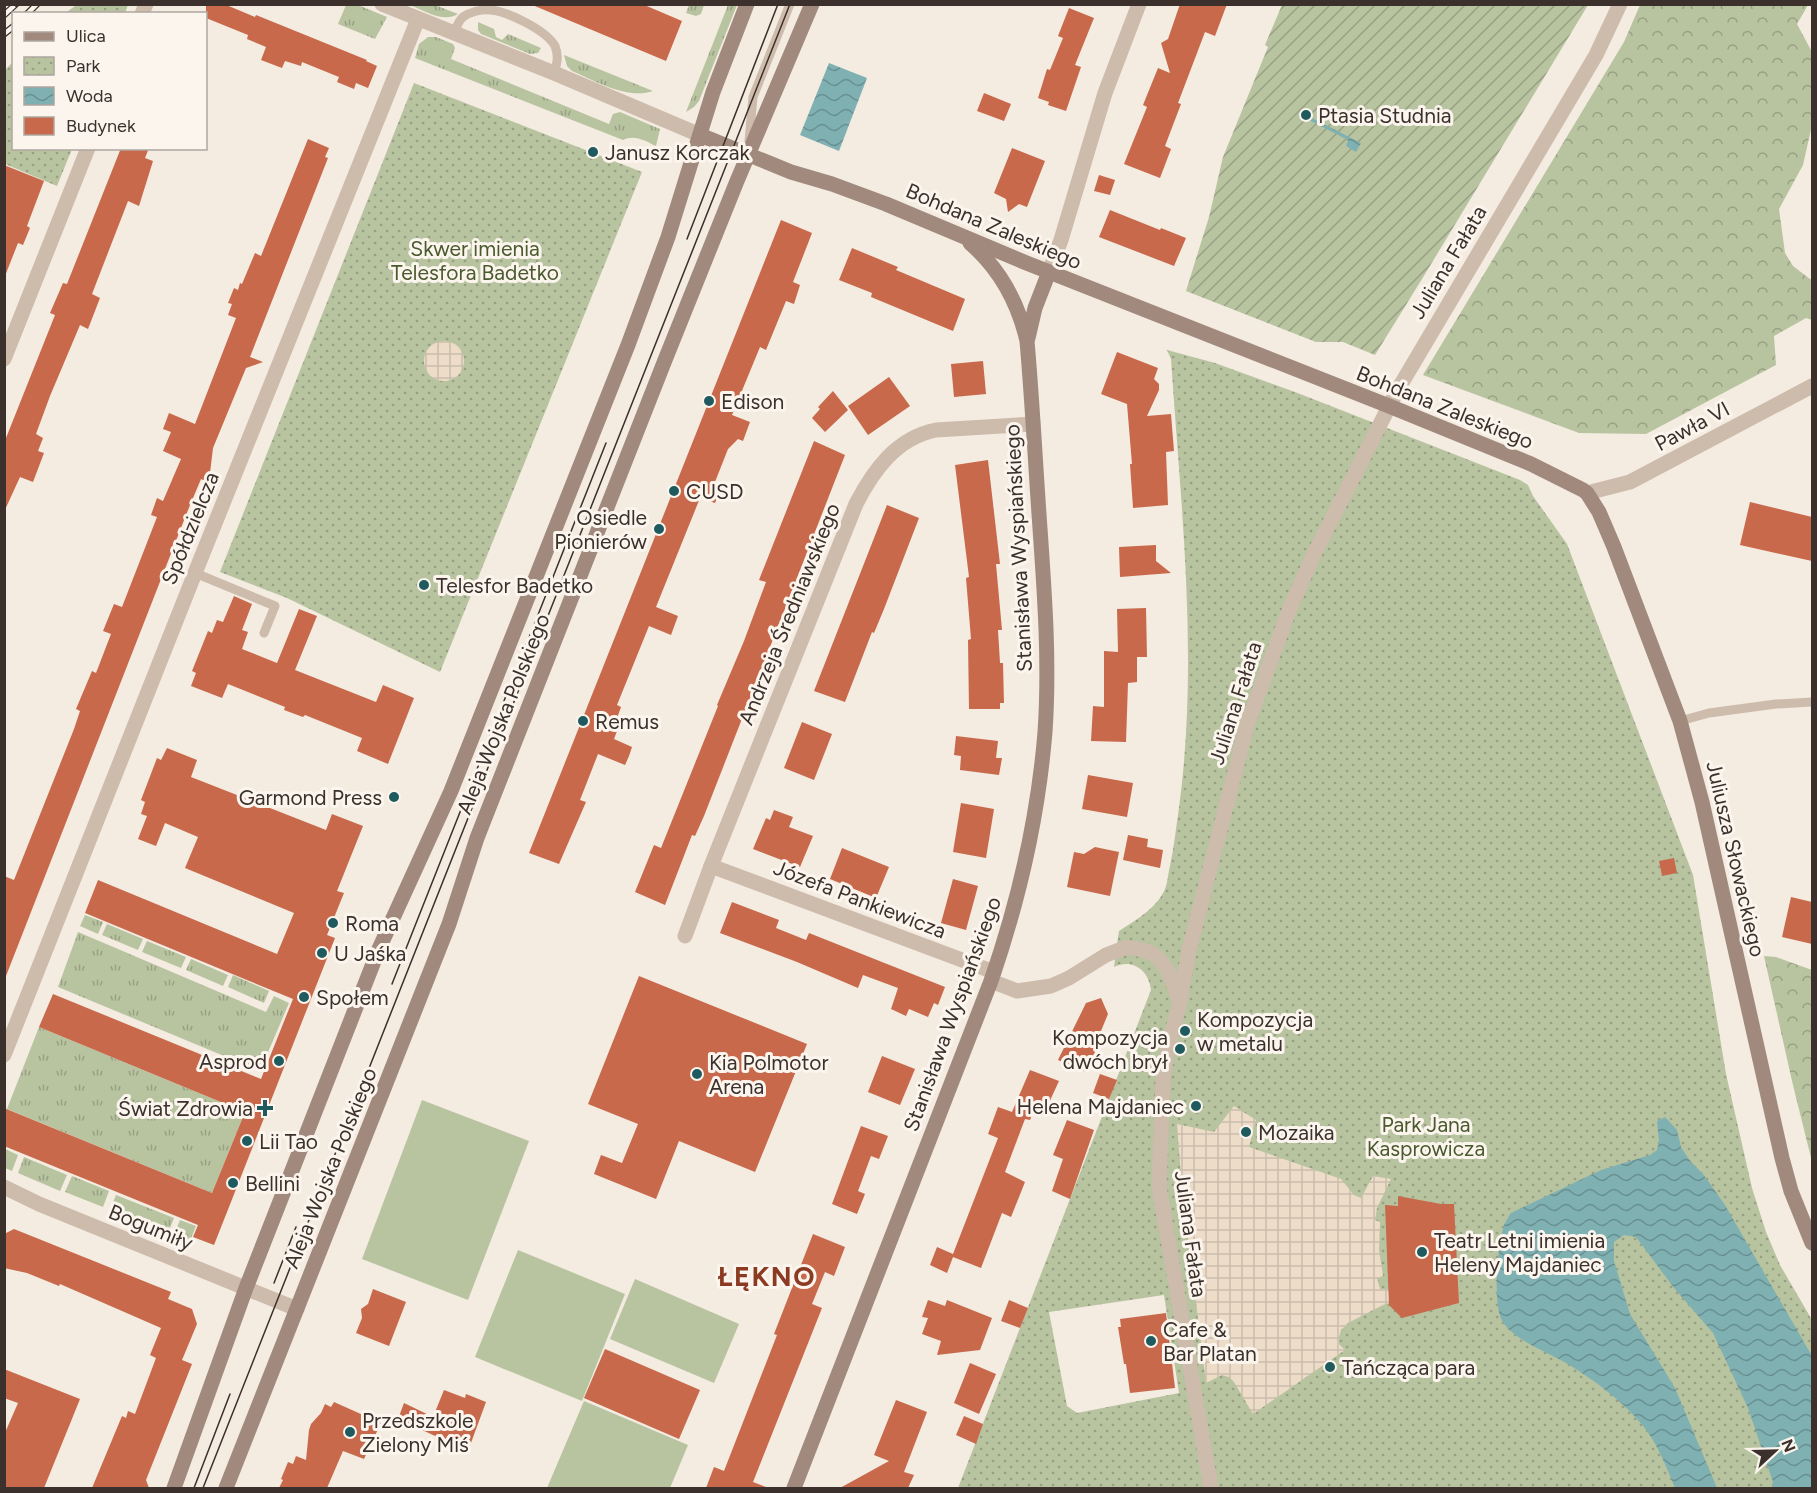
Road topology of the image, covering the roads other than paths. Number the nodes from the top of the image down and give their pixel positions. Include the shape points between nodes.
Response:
1 (382, 4) edge
2 (747, 4) edge
3 (790, 4) edge
4 (812, 4) edge
5 (1139, 4) edge
6 (1620, 4) edge
7 (418, 19) junction
8 (454, 34) junction
9 (554, 73) junction
10 (700, 135) junction
11 (87, 150) edge
12 (748, 155) junction
13 (959, 234) junction
14 (1049, 272) junction
15 (1028, 353) junction
16 (4, 359) edge
17 (1812, 386) edge
18 (1389, 406) junction
19 (1033, 424) junction
20 (1587, 493) junction
21 (195, 573) junction
22 (264, 633) dead end
23 (1812, 702) edge
24 (1680, 721) junction
25 (711, 866) junction
26 (685, 936) dead end
27 (992, 977) junction
28 (1180, 1001) junction
29 (4, 1054) edge
30 (4, 1187) edge
31 (4, 1199) edge
32 (39, 1204) junction
33 (1812, 1243) edge
34 (246, 1288) junction
35 (297, 1308) junction
36 (174, 1488) edge
37 (226, 1488) edge
38 (794, 1488) edge
39 (1211, 1488) edge

1 - 7 street, Bohdana Zaleskiego
2 - 10 main road, Aleja Wojska Polskiego
3 - 12 lane via 753,97
4 - 12 main road, Aleja Wojska Polskiego
5 - 14 street via 1102,102
6 - 18 street, Juliana Fałata via 1596,56
7 - 8 street, Bohdana Zaleskiego
7 - 21 street, Spółdzielcza
8 - 9 street, Bohdana Zaleskiego
8 - 9 lane via 460,20 472,12 503,13 551,41 557,54
9 - 10 street, Bohdana Zaleskiego
10 - 12 main road, Bohdana Zaleskiego
10 - 34 main road, Aleja Wojska Polskiego via 628,345 451,791 378,951
11 - 16 street
12 - 13 main road, Bohdana Zaleskiego
12 - 35 main road, Aleja Wojska Polskiego via 477,838 449,924
13 - 14 main road, Bohdana Zaleskiego
13 - 15 main road, Stanisława Wyspiańskiego via 990,262 1006,284 1022,319
14 - 15 main road, Stanisława Wyspiańskiego via 1032,318
14 - 18 main road, Bohdana Zaleskiego
15 - 19 main road, Stanisława Wyspiańskiego
17 - 20 street, Pawła VI via 1630,482
18 - 20 main road, Bohdana Zaleskiego via 1531,464
18 - 28 street, Juliana Fałata via 1314,554 1247,725 1189,950
19 - 25 street, Andrzeja Średniawskiego via 923,433 881,462 856,504
19 - 27 main road, Stanisława Wyspiańskiego via 1047,643 1045,732 1031,839
20 - 24 main road, Juliusza Słowackiego via 1609,535
21 - 22 lane via 275,606
21 - 29 street, Spółdzielcza
23 - 24 lane via 1709,713
24 - 33 main road, Juliusza Słowackiego via 1702,802 1782,1158
25 - 26 street, Andrzeja Średniawskiego
25 - 27 street, Józefa Pankiewicza
27 - 28 street, Józefa Pankiewicza via 1017,991 1051,986 1127,947 1156,957 1167,969
27 - 38 main road, Stanisława Wyspiańskiego
28 - 39 street, Juliana Fałata via 1167,1053 1159,1187
30 - 32 street, Bogumiły
31 - 32 street, Bogumiły
32 - 34 street, Bogumiły
34 - 35 street
34 - 36 main road, Aleja Wojska Polskiego
35 - 37 main road, Aleja Wojska Polskiego

